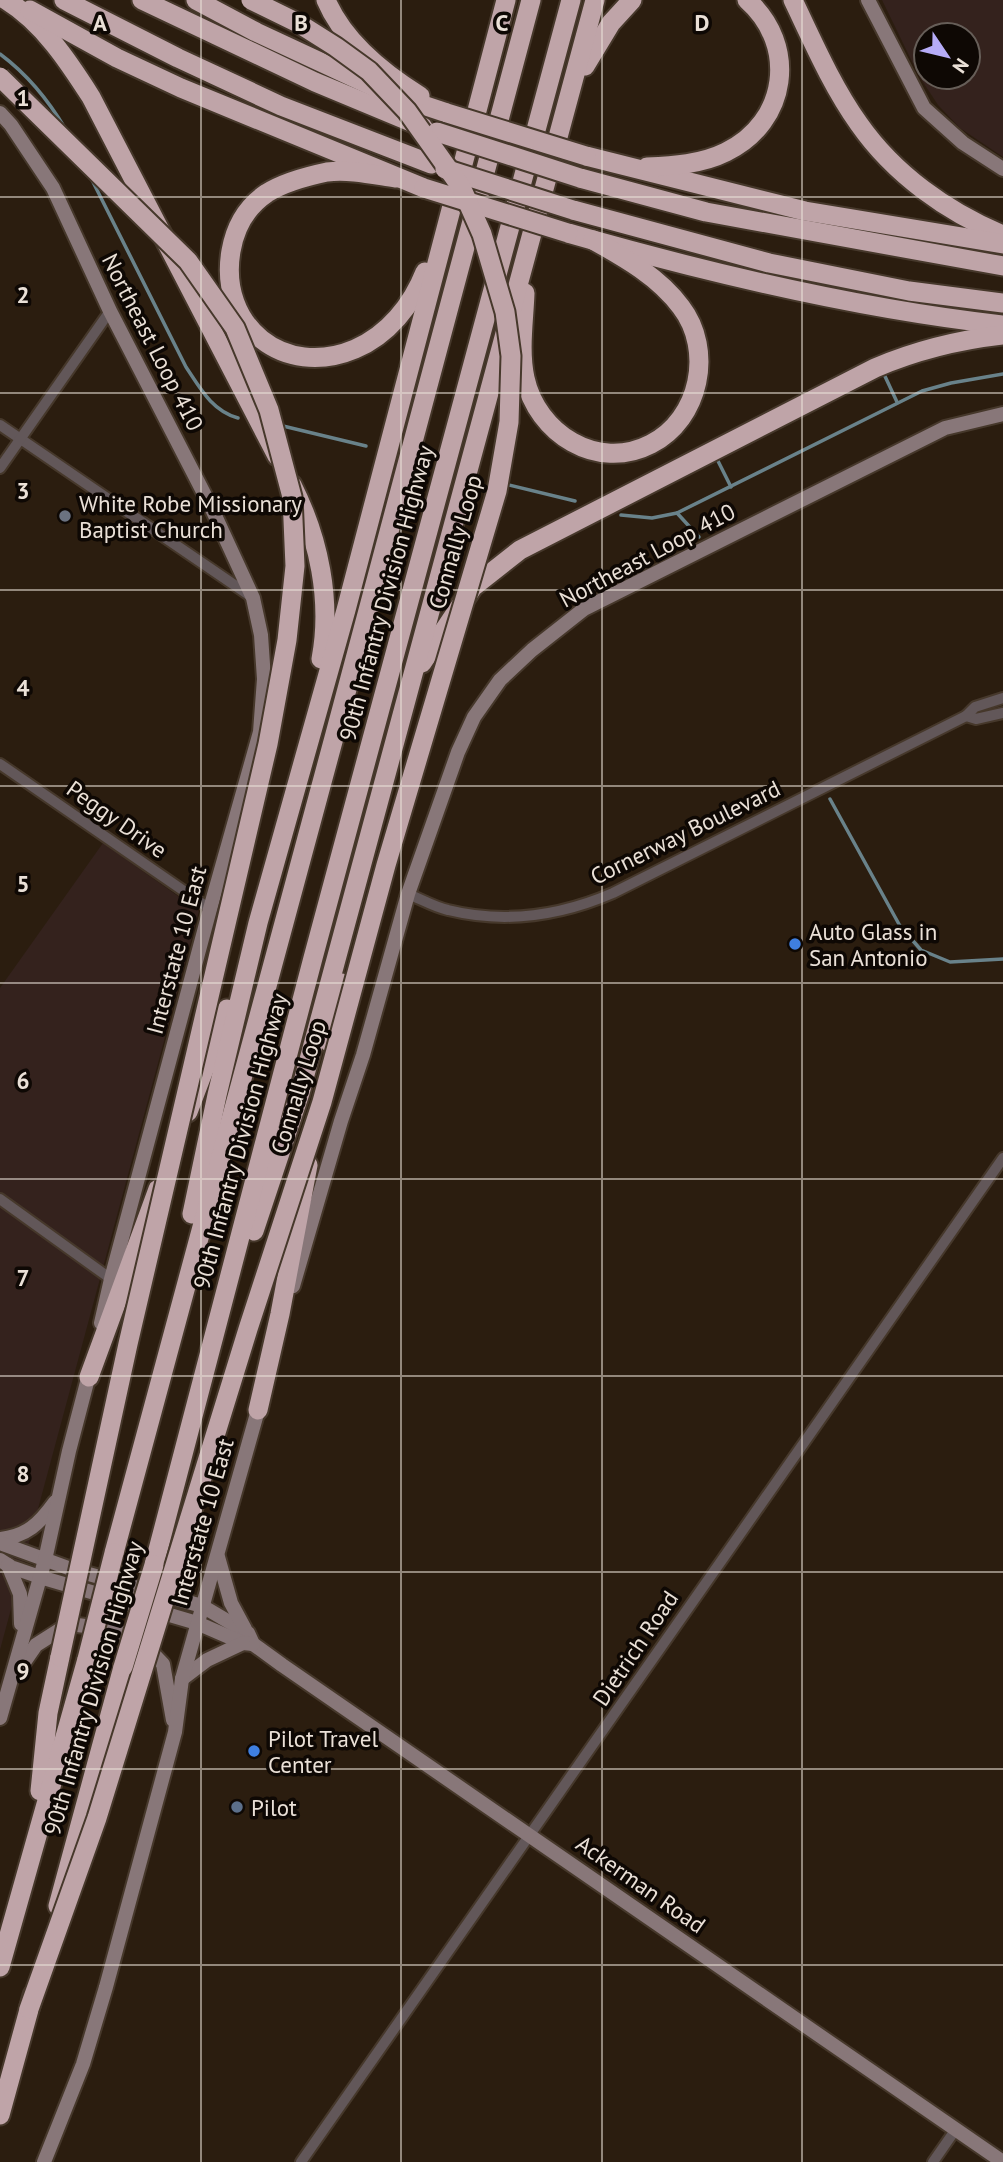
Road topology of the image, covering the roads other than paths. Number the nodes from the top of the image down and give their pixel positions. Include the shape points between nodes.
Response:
1 (8, 0) edge
2 (64, 0) edge
3 (142, 0) edge
4 (196, 0) edge
5 (251, 0) edge
6 (326, 0) edge
7 (531, 0) edge
8 (571, 0) edge
9 (595, 0) edge
10 (632, 0) edge
11 (747, 0) edge
12 (793, 0) edge
13 (868, 0) edge
14 (504, 3) edge
15 (0, 77) edge
16 (0, 113) edge
17 (447, 113) junction
18 (562, 122) junction
19 (612, 164) junction
20 (1003, 169) edge
21 (396, 178) junction
22 (449, 216) junction
23 (1003, 235) edge
24 (593, 240) junction
25 (1003, 244) edge
26 (527, 253) junction
27 (1003, 267) edge
28 (1003, 303) edge
29 (110, 311) junction
30 (1003, 325) edge
31 (1003, 335) edge
32 (1003, 414) edge
33 (0, 425) edge
34 (20, 439) junction
35 (0, 468) edge
36 (253, 598) junction
37 (407, 696) junction
38 (1003, 698) edge
39 (1003, 713) edge
40 (966, 716) junction
41 (0, 764) edge
42 (301, 767) junction
43 (408, 894) junction
44 (210, 909) junction
45 (349, 912) junction
46 (258, 923) junction
47 (1003, 1158) edge
48 (0, 1199) edge
49 (111, 1279) junction
50 (89, 1377) junction
51 (258, 1410) junction
52 (150, 1413) junction
53 (186, 1442) junction
54 (58, 1498) junction
55 (0, 1541) edge
56 (217, 1553) junction
57 (45, 1560) junction
58 (4, 1563) edge
59 (40, 1577) junction
60 (202, 1606) junction
61 (197, 1623) junction
62 (248, 1640) junction
63 (20, 1642) junction
64 (182, 1679) junction
65 (8, 1686) junction
66 (0, 1718) edge
67 (175, 1732) junction
68 (531, 1836) junction
69 (35, 1844) junction
70 (0, 1967) edge
71 (29, 2009) junction
72 (0, 2115) edge
73 (956, 2129) junction
74 (44, 2162) edge
75 (302, 2162) edge
76 (933, 2162) edge
77 (1003, 2162) edge

1 - 21 highway via 181,88
1 - 42 highway via 47,36 92,97 300,501 321,561 326,635
2 - 28 highway, bridge via 281,106 431,164 573,210 769,263 909,291
3 - 27 highway, bridge via 315,82 437,132 580,178 706,212
4 - 17 highway via 387,93
5 - 71 highway, Connally Loop, bridge via 298,23 369,71 407,111 461,187 482,234 505,312 511,356 509,422 497,491 386,865 322,1102 97,1818
6 - 17 highway via 334,18 376,63
7 - 52 highway, 90th Infantry Division Highway
8 - 53 highway, 90th Infantry Division Highway
9 - 18 highway
10 - 18 highway via 589,58
11 - 19 highway via 771,31 781,70 778,90 757,130 726,152 695,162 637,167
12 - 23 highway via 859,125 903,174 945,206
13 - 20 main road via 924,108 963,143
14 - 22 highway
15 - 69 highway, bridge via 188,261 235,328 273,422 292,497 295,552 287,640 268,744 134,1317 48,1713
16 - 29 main road, Northeast Loop 410 via 52,188
17 - 19 highway, bridge
18 - 26 highway
19 - 25 highway via 805,211
21 - 22 highway via 329,172 281,186 252,206 233,236 229,282 239,314 261,338 289,354 316,359 370,341 390,326 419,289
21 - 24 highway, bridge
22 - 42 highway
24 - 26 highway via 636,266 682,307 700,355 695,390 681,416 652,444 634,450 580,449 547,424 535,405 525,377 522,333
24 - 30 highway via 690,267 867,304
26 - 37 highway
29 - 34 street
29 - 36 main road, Northeast Loop 410
31 - 37 highway via 932,347 875,369 520,550 473,587 421,664
32 - 43 main road, Northeast Loop 410 via 945,428 869,464 584,609 533,650 500,680 474,717
33 - 34 street
34 - 35 street
34 - 36 street
36 - 44 main road, Interstate 10 East via 264,679 260,732
37 - 45 highway
38 - 40 street, Cornerway Boulevard via 975,707
39 - 40 street, Cornerway Boulevard via 976,719
40 - 43 street, Cornerway Boulevard via 613,893 572,909 537,916 474,915 446,910
41 - 44 street, Peggy Drive
42 - 46 highway
43 - 51 main road, Interstate 10 East
44 - 49 main road, Interstate 10 East
45 - 51 highway via 342,981 302,1203
45 - 53 highway via 300,1093
46 - 50 highway
46 - 52 highway
47 - 68 street, Dietrich Road
48 - 49 street
49 - 50 main road, Interstate 10 East
50 - 54 main road, Interstate 10 East
51 - 56 main road, Interstate 10 East
52 - 69 highway, 90th Infantry Division Highway, bridge
53 - 71 highway, 90th Infantry Division Highway, bridge
54 - 55 main road via 27,1533
54 - 57 main road, Interstate 10 East
55 - 57 main road, Ackerman Road
56 - 60 main road, Interstate 10 East
56 - 62 main road via 230,1603
57 - 59 main road, Interstate 10 East
57 - 60 main road, Ackerman Road
58 - 59 main road, Ackerman Road
58 - 63 main road via 20,1594
59 - 61 main road, Ackerman Road
59 - 63 main road, Interstate 10 East
60 - 61 main road, Interstate 10 East
60 - 62 main road, Ackerman Road
61 - 62 main road, Ackerman Road
61 - 64 main road, Interstate 10 East
62 - 64 main road via 207,1660
62 - 68 main road, Ackerman Road
63 - 65 main road, Interstate 10 East
64 - 67 main road, Interstate 10 East
65 - 66 main road, Interstate 10 East
65 - 67 main road via 36,1645 69,1624 110,1629 138,1638 163,1664
67 - 74 main road, Interstate 10 East via 83,2064
68 - 73 main road, Ackerman Road
68 - 75 street, Dietrich Road
69 - 70 highway, 90th Infantry Division Highway
71 - 72 highway, 90th Infantry Division Highway
73 - 76 street
73 - 77 main road, Ackerman Road

